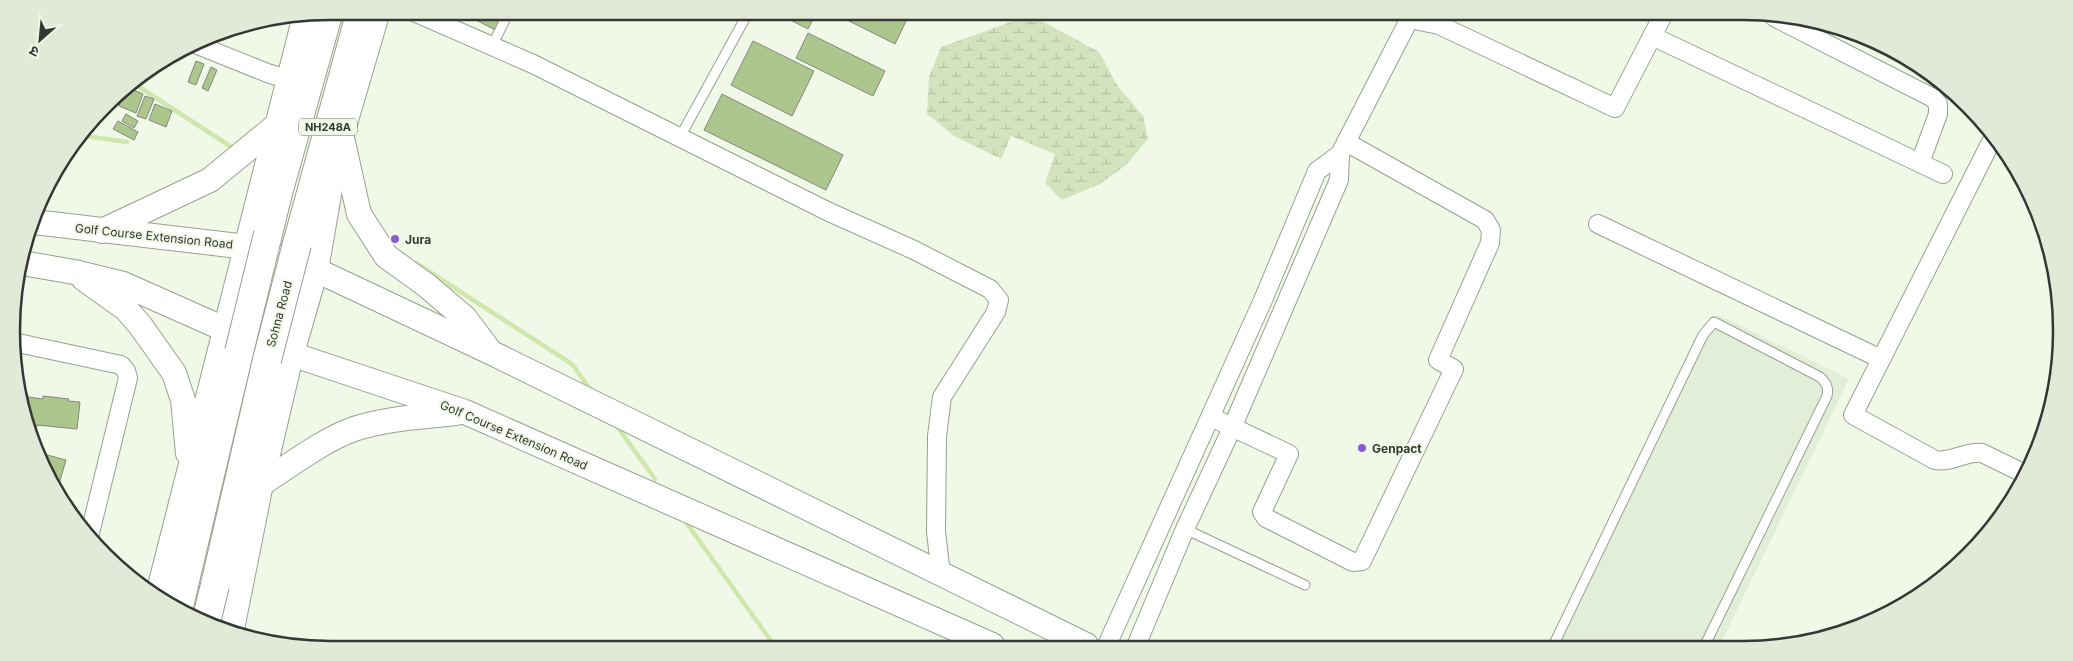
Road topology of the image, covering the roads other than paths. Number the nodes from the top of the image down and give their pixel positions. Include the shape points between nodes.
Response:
1 (328, 20) edge
2 (359, 20) edge
3 (376, 20) edge
4 (432, 20) edge
5 (505, 20) edge
6 (744, 20) edge
7 (1409, 20) edge
8 (1418, 20) edge
9 (1660, 20) edge
10 (304, 22) edge
11 (1787, 24) edge
12 (1652, 36) junction
13 (492, 46) junction
14 (204, 47) edge
15 (289, 80) junction
16 (278, 124) junction
17 (342, 135) junction
18 (680, 137) junction
19 (1990, 143) edge
20 (1343, 148) junction
21 (1920, 163) junction
22 (1943, 174) dead end
23 (39, 223) edge
24 (1598, 224) dead end
25 (102, 231) junction
26 (257, 240) junction
27 (28, 264) edge
28 (316, 270) junction
29 (74, 272) junction
30 (232, 342) junction
31 (21, 344) edge
32 (492, 353) junction
33 (279, 358) junction
34 (1881, 359) junction
35 (465, 412) junction
36 (1211, 417) junction
37 (1232, 428) junction
38 (1189, 465) junction
39 (190, 470) junction
40 (2019, 471) edge
41 (1210, 474) junction
42 (261, 484) junction
43 (91, 528) edge
44 (1185, 529) junction
45 (940, 574) junction
46 (1305, 585) dead end
47 (159, 590) edge
48 (180, 602) edge
49 (224, 622) edge
50 (224, 623) edge
51 (983, 641) edge
52 (1078, 641) edge
53 (1109, 641) edge
54 (1138, 641) edge
55 (1555, 641) edge
56 (1707, 641) edge

1 - 26 highway, NH248A via 278,193
2 - 33 highway, Sohna Road / NH248A, bridge via 298,244
3 - 17 main road
4 - 13 street
5 - 13 lane
6 - 18 lane
7 - 20 street
8 - 12 street via 1439,25 1615,108
9 - 12 street
10 - 15 main road
11 - 21 street via 1933,98 1938,104 1938,114
12 - 21 street
13 - 18 street
14 - 15 street
15 - 16 main road
16 - 25 main road via 210,180
16 - 26 main road
17 - 28 main road
17 - 32 main road via 359,214 386,256 465,318
18 - 45 street via 828,212 914,250 982,285 999,300 996,312 942,397 937,436 936,532
19 - 34 street
20 - 36 street via 1316,170
20 - 37 street via 1339,180
20 - 37 street via 1485,220 1491,230 1490,243 1438,360 1454,369 1362,561 1353,562 1266,518 1262,512 1289,454
21 - 22 street
23 - 25 main road, Golf Course Extension Road
24 - 34 street
25 - 26 main road, Golf Course Extension Road
26 - 28 main road, Golf Course Extension Road
26 - 30 highway, NH248A, bridge
27 - 29 main road, Golf Course Extension Road
28 - 32 main road, Golf Course Extension Road
28 - 33 main road
29 - 30 main road, Golf Course Extension Road via 123,284
29 - 39 main road via 126,309 174,373 183,400
30 - 33 main road, Golf Course Extension Road
30 - 39 main road
30 - 48 highway, NH248A
31 - 43 street via 120,365 126,371 128,378
32 - 45 main road, Golf Course Extension Road
33 - 35 main road, Golf Course Extension Road
33 - 42 main road
33 - 49 highway, Sohna Road / NH248A, bridge via 215,585
34 - 40 street via 1852,415 1935,460 1982,453
35 - 42 main road via 384,421 353,429
35 - 51 main road, Golf Course Extension Road
36 - 37 street
36 - 38 street
37 - 41 street
38 - 41 street
38 - 53 street
39 - 47 main road
41 - 44 street
42 - 50 main road
44 - 46 lane
44 - 54 street
45 - 52 main road, Golf Course Extension Road
55 - 56 lane via 1704,335 1714,322 1820,377 1828,390

